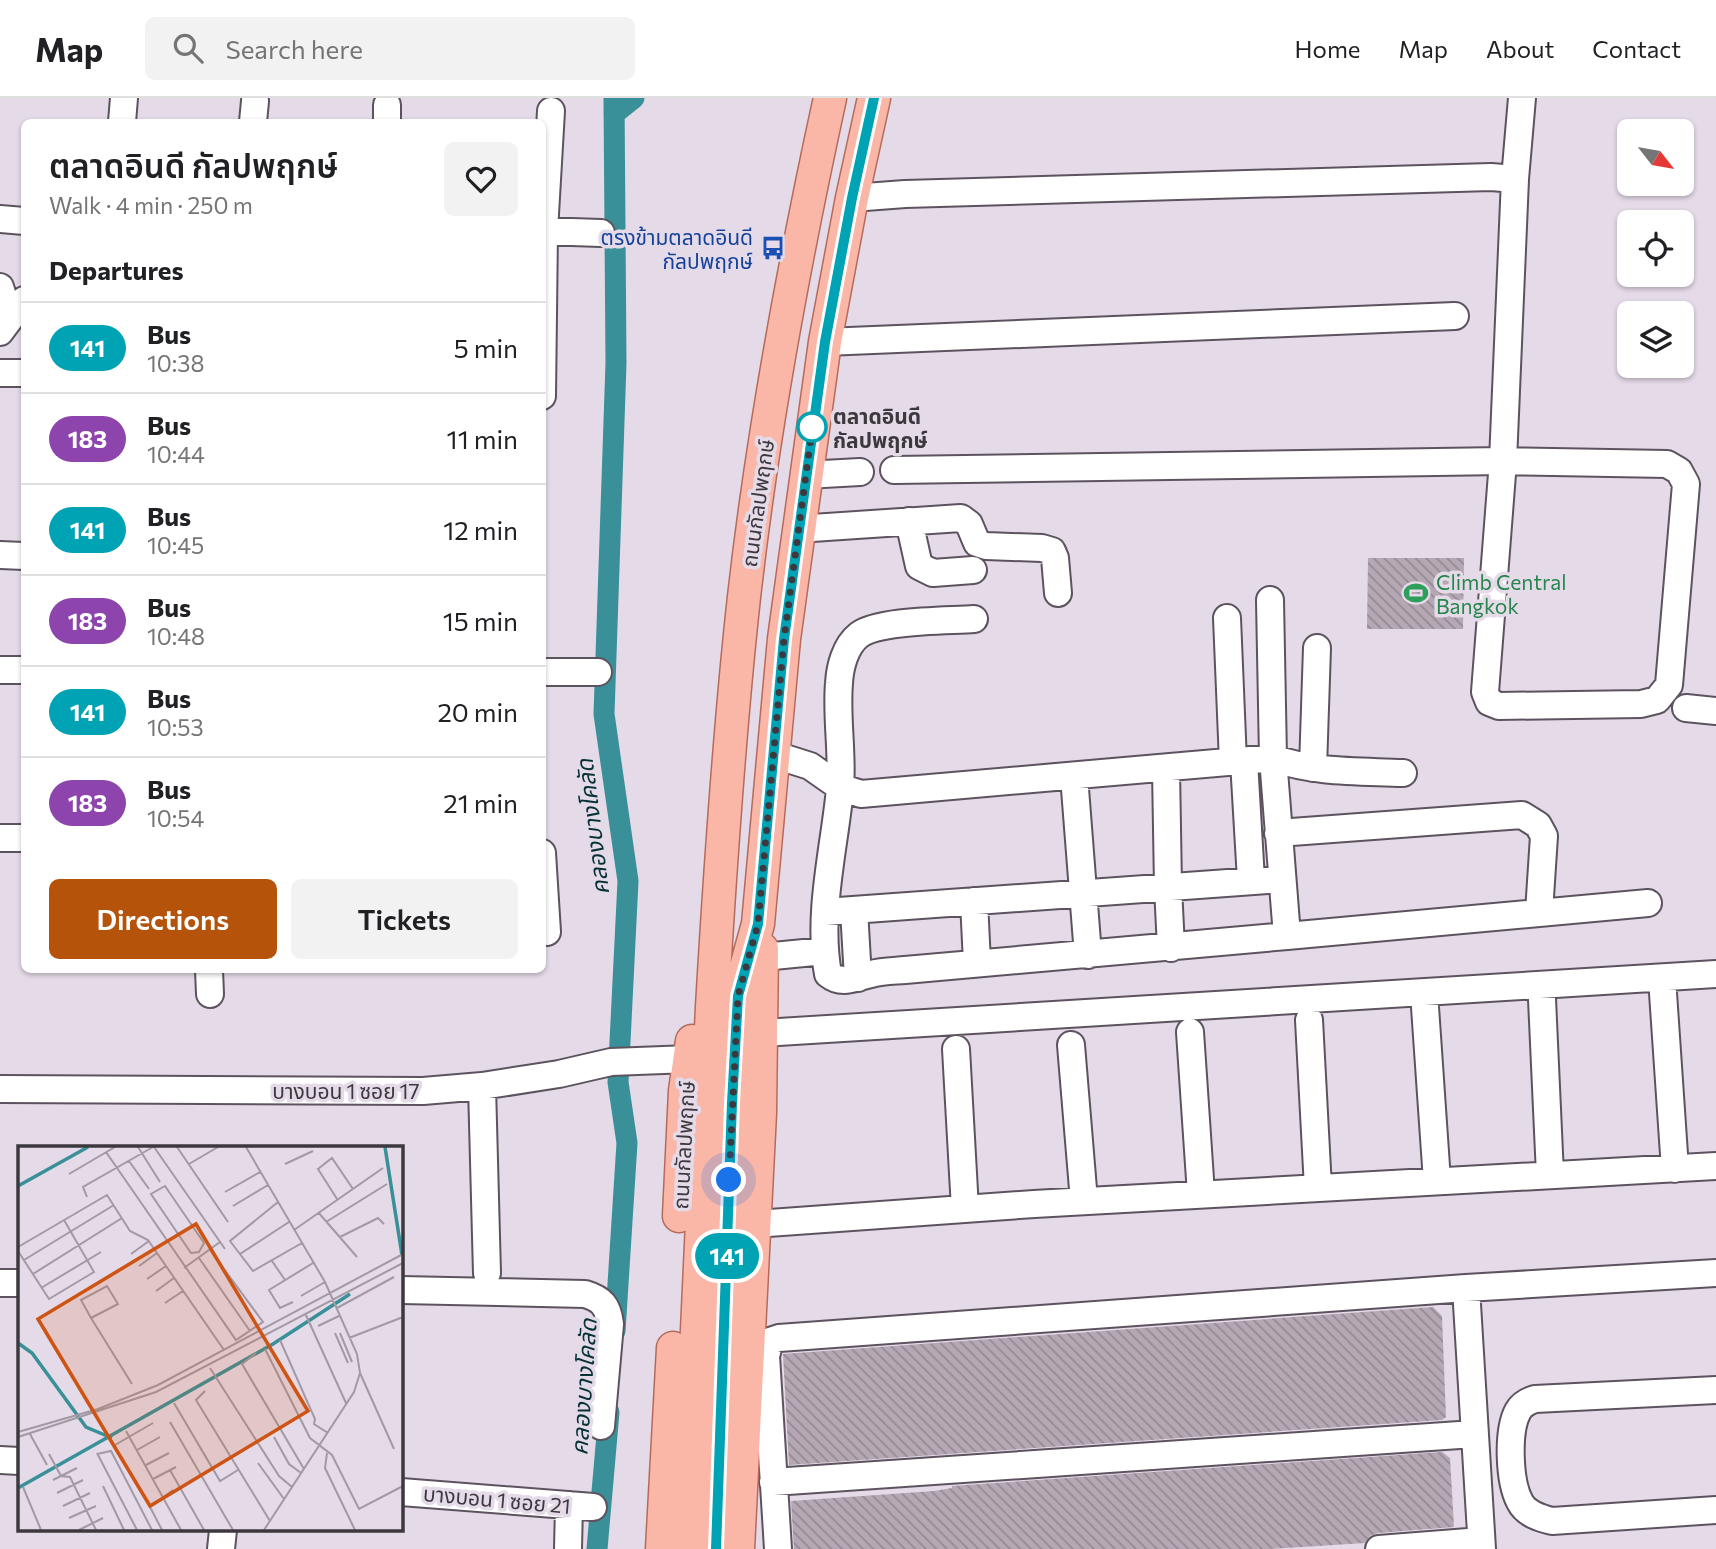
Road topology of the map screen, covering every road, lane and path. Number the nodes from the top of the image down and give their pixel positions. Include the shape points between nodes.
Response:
1 (124, 98) edge
2 (830, 98) edge
3 (874, 98) edge
4 (1522, 98) edge
5 (551, 111) dead end
6 (122, 119) edge
7 (1515, 179) junction
8 (546, 186) edge
9 (852, 198) junction
10 (0, 219) edge
11 (21, 221) edge
12 (546, 231) edge
13 (601, 233) dead end
14 (0, 287) edge
15 (1455, 316) dead end
16 (11, 317) edge
17 (825, 342) junction
18 (0, 373) edge
19 (21, 373) edge
20 (1503, 461) junction
21 (894, 470) dead end
22 (860, 472) dead end
23 (805, 475) junction
24 (909, 521) junction
25 (797, 530) junction
26 (0, 555) edge
27 (21, 556) edge
28 (973, 570) dead end
29 (1058, 593) dead end
30 (1270, 600) dead end
31 (1227, 618) dead end
32 (974, 619) dead end
33 (1317, 648) dead end
34 (0, 670) edge
35 (21, 670) edge
36 (546, 672) edge
37 (598, 672) dead end
38 (1686, 708) dead end
39 (1716, 711) edge
40 (772, 754) junction
41 (1273, 758) junction
42 (1238, 761) junction
43 (1313, 768) junction
44 (1166, 769) junction
45 (1403, 773) dead end
46 (1074, 776) junction
47 (840, 787) junction
48 (1279, 833) junction
49 (0, 838) edge
50 (21, 838) edge
51 (1282, 879) junction
52 (1251, 880) junction
53 (1168, 887) junction
54 (1082, 893) junction
55 (974, 901) junction
56 (1648, 903) dead end
57 (854, 910) junction
58 (825, 912) junction
59 (1539, 912) junction
60 (718, 913) junction
61 (546, 916) edge
62 (758, 924) junction
63 (547, 932) dead end
64 (1287, 936) junction
65 (1171, 948) junction
66 (824, 951) junction
67 (1088, 955) junction
68 (763, 957) junction
69 (977, 963) junction
70 (1716, 974) edge
71 (858, 978) junction
72 (1663, 993) dead end
73 (1542, 999) dead end
74 (1425, 1007) dead end
75 (1309, 1020) dead end
76 (1190, 1032) dead end
77 (762, 1033) junction
78 (1071, 1045) dead end
79 (956, 1049) dead end
80 (690, 1059) junction
81 (482, 1086) junction
82 (0, 1089) edge
83 (1716, 1166) edge
84 (1675, 1169) junction
85 (1550, 1175) junction
86 (1437, 1181) junction
87 (1318, 1188) junction
88 (1201, 1195) junction
89 (1084, 1201) junction
90 (965, 1209) junction
91 (754, 1224) junction
92 (487, 1273) dead end
93 (1716, 1273) edge
94 (0, 1283) edge
95 (18, 1283) edge
96 (1466, 1288) junction
97 (402, 1290) edge
98 (709, 1355) junction
99 (1716, 1390) edge
100 (601, 1426) dead end
101 (1476, 1455) junction
102 (0, 1460) edge
103 (18, 1461) edge
104 (1512, 1463) junction
105 (773, 1482) junction
106 (402, 1492) edge
107 (1716, 1510) edge
108 (1482, 1545) edge
109 (569, 1549) edge
110 (662, 1549) edge
111 (687, 1549) edge
112 (716, 1549) edge
113 (738, 1549) edge
114 (778, 1549) edge
115 (1379, 1549) edge

1 - 6 street
2 - 60 main road, ถนนกัลปพฤกษ์ via 781,341 760,479 734,699
3 - 9 main road, ถนนกัลปพฤกษ์
4 - 7 street
5 - 8 street
7 - 9 street
7 - 20 street
9 - 17 main road, ถนนกัลปพฤกษ์
10 - 11 street
12 - 13 street
14 - 16 street
15 - 17 street
17 - 23 main road, ถนนกัลปพฤกษ์
18 - 19 street
20 - 20 street via 1485,692 1489,702 1499,706 1657,700 1670,680 1686,484 1682,475 1661,463
20 - 21 street
22 - 23 street
23 - 25 main road, ถนนกัลปพฤกษ์
24 - 25 street
24 - 28 street via 919,566 933,573
24 - 29 street via 961,517 977,543 1052,551
25 - 40 main road, ถนนกัลปพฤกษ์
26 - 27 street
30 - 41 street
31 - 42 street
32 - 47 street via 888,625 860,635 847,651 839,683
33 - 43 street
34 - 35 street
36 - 37 street
38 - 39 street
40 - 47 street via 810,766
40 - 62 main road, ถนนกัลปพฤกษ์
41 - 42 street
41 - 43 street
41 - 48 street
42 - 44 street
42 - 52 street
43 - 45 street
44 - 46 street
44 - 53 street
46 - 47 street via 881,794
46 - 54 street
47 - 58 street
48 - 51 street
48 - 59 street via 1522,815 1544,835
49 - 50 street
51 - 52 street
51 - 64 street
52 - 53 street
53 - 54 street
53 - 65 street
54 - 55 street
54 - 67 street
55 - 57 street
55 - 69 street
56 - 59 street
57 - 58 street
57 - 71 street
58 - 66 street
59 - 64 street
60 - 80 main road, ถนนกัลปพฤกษ์ via 704,958
60 - 98 main road, ถนนกัลปพฤกษ์
61 - 63 street
62 - 68 main road, ถนนกัลปพฤกษ์
62 - 98 main road, ถนนกัลปพฤกษ์ via 738,996
64 - 65 street
65 - 67 street
66 - 68 street
66 - 71 street via 828,974 835,980
67 - 69 street
68 - 77 main road, ถนนกัลปพฤกษ์
69 - 71 street
70 - 77 street
72 - 84 street
73 - 85 street
74 - 86 street
75 - 87 street
76 - 88 street
77 - 91 main road, ถนนกัลปพฤกษ์
78 - 89 street
79 - 90 street
80 - 81 street, บางบอน 1 ซอย 17 via 611,1062
80 - 110 main road, ถนนกัลปพฤกษ์
81 - 82 street, บางบอน 1 ซอย 17 via 423,1091
81 - 92 street
83 - 84 street
84 - 85 street
85 - 86 street
86 - 87 street
87 - 88 street
88 - 89 street
89 - 90 street
90 - 91 street
91 - 113 main road, ถนนกัลปพฤกษ์
93 - 96 street
94 - 95 street
96 - 101 street
96 - 105 street via 779,1338 771,1341 766,1356
97 - 100 street via 585,1294 597,1298 604,1303 610,1324
98 - 111 main road, ถนนกัลปพฤกษ์
98 - 112 main road, ถนนกัลปพฤกษ์
99 - 104 street via 1525,1402 1515,1419
101 - 104 street
101 - 105 street
101 - 108 street
102 - 103 street
104 - 107 street via 1520,1503 1539,1518 1552,1521
105 - 114 street
106 - 109 street, บางบอน 1 ซอย 21 via 581,1506
108 - 115 street

